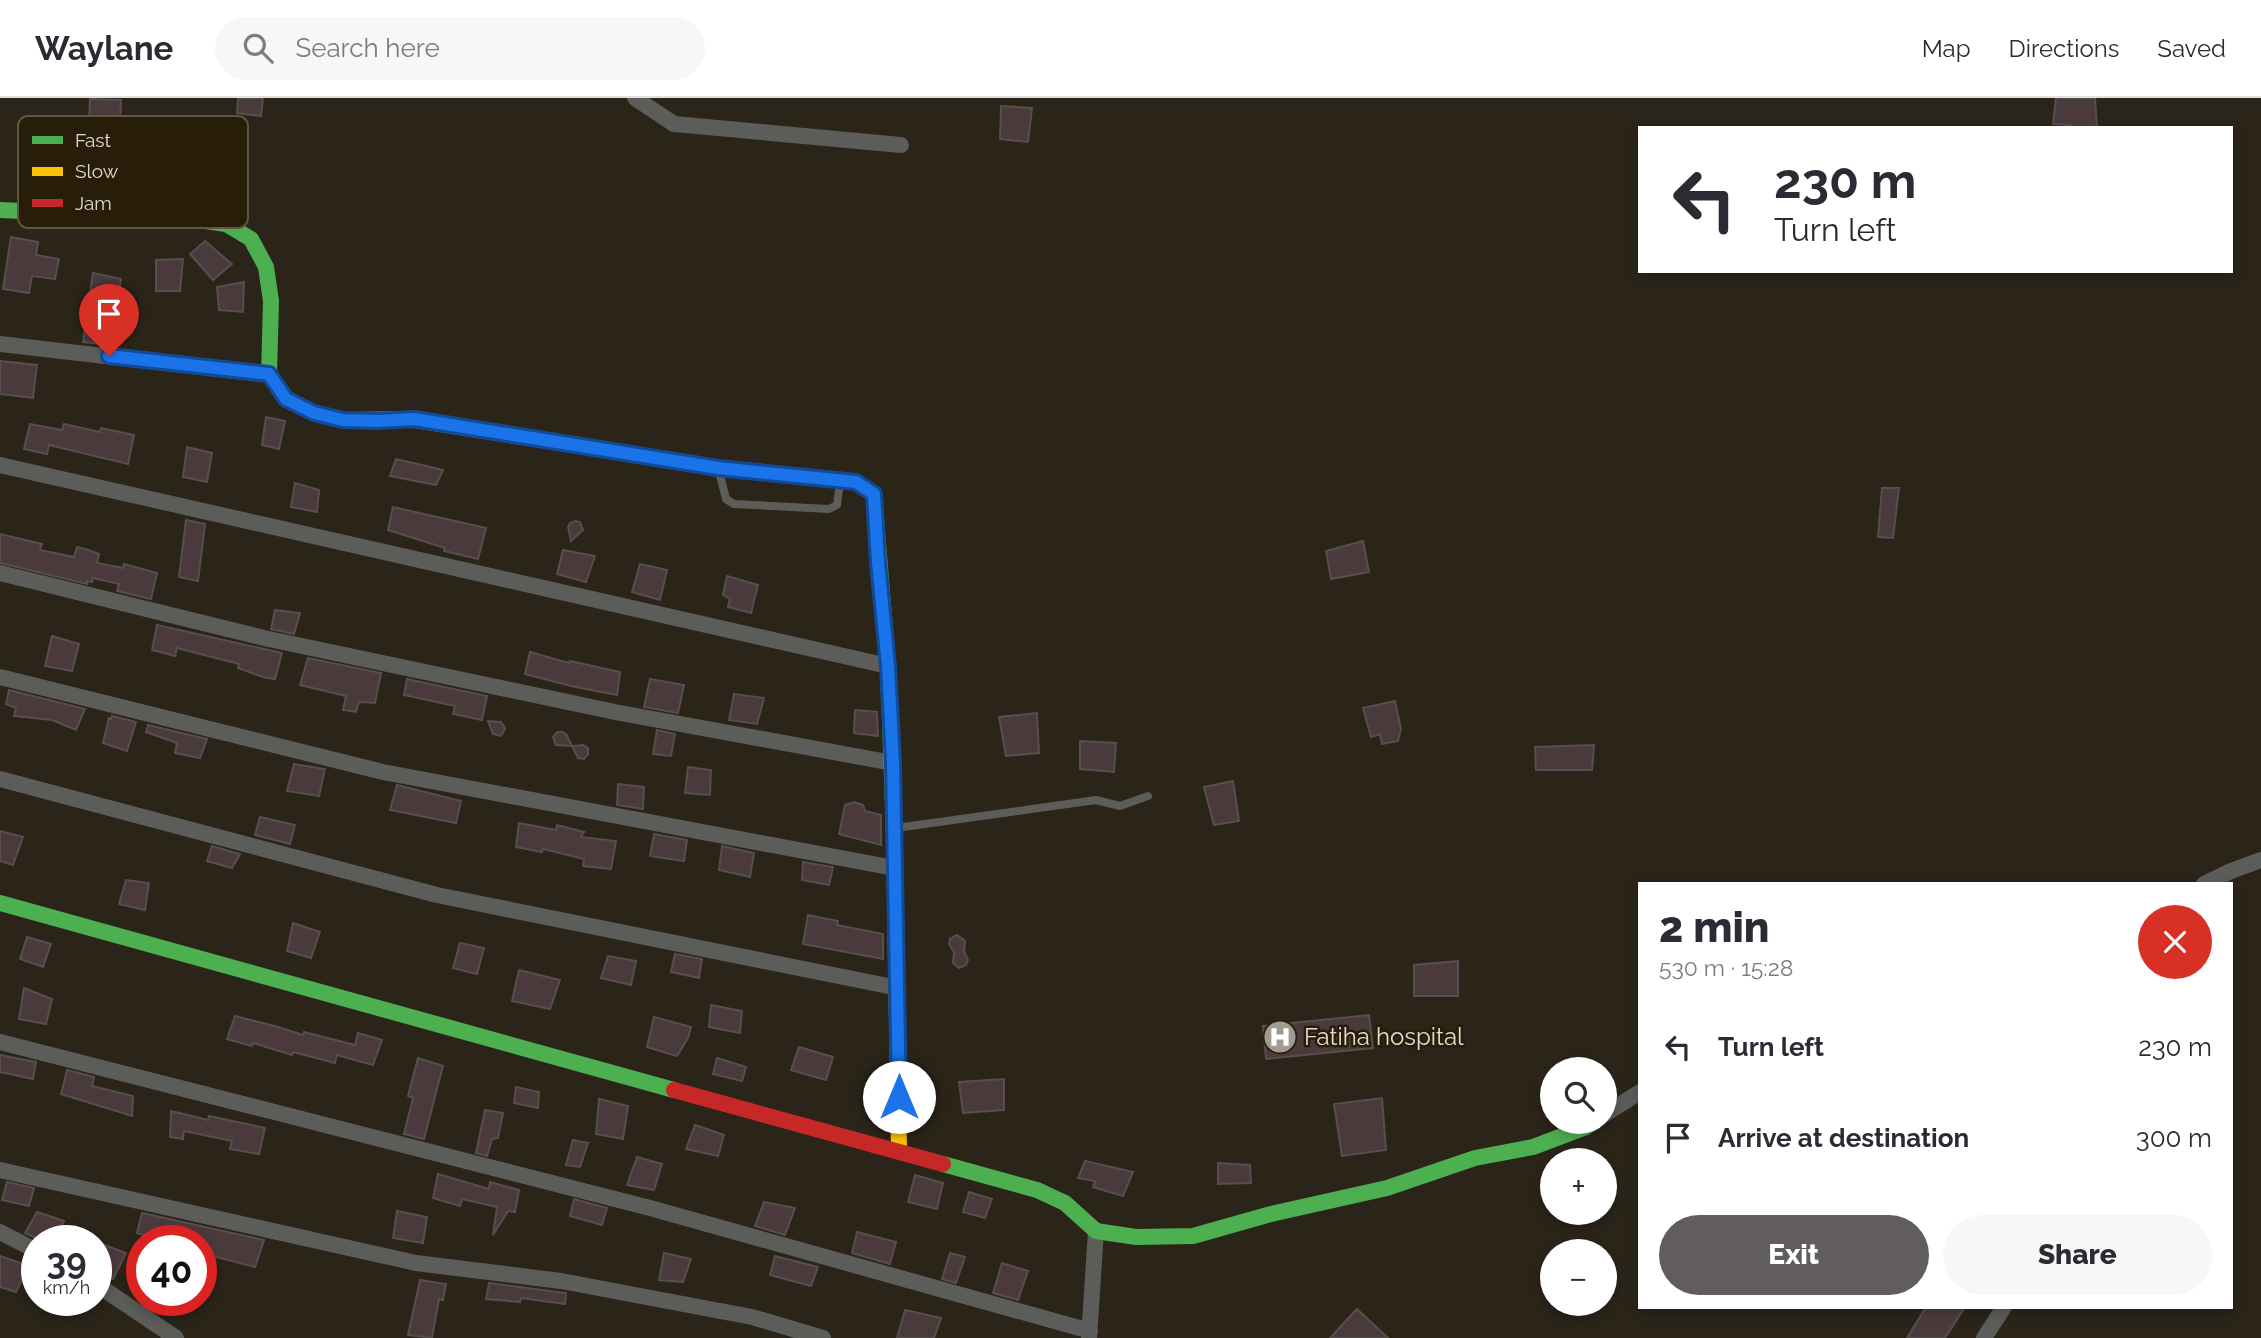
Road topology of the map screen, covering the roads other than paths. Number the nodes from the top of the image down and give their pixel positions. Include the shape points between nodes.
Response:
1 (635, 98) edge
2 (901, 145) dead end
3 (0, 210) edge
4 (18, 211) edge
5 (233, 228) edge
6 (0, 344) edge
7 (269, 374) junction
8 (0, 465) edge
9 (718, 468) junction
10 (840, 480) junction
11 (0, 573) edge
12 (888, 666) junction
13 (0, 677) edge
14 (893, 763) junction
15 (0, 779) edge
16 (1148, 796) dead end
17 (893, 829) junction
18 (2261, 860) edge
19 (894, 868) junction
20 (2209, 882) edge
21 (0, 903) edge
22 (898, 988) junction
23 (0, 1042) edge
24 (1638, 1093) edge
25 (1617, 1106) edge
26 (1569, 1134) edge
27 (899, 1152) junction
28 (0, 1170) edge
29 (1096, 1231) junction
30 (0, 1233) edge
31 (21, 1243) edge
32 (112, 1295) edge
33 (2003, 1309) edge
34 (1089, 1335) edge
35 (176, 1338) edge
36 (823, 1338) edge
37 (1984, 1338) edge

1 - 2 street via 674,124
3 - 4 street
5 - 7 street via 251,239 266,267
6 - 7 street
7 - 9 street via 286,399 343,420 414,419
8 - 12 street
9 - 10 street
9 - 10 lane via 726,499 734,504 829,509 837,505
10 - 12 street via 856,482 874,494
11 - 14 street via 264,639 615,712
12 - 14 street
13 - 19 street via 383,772
14 - 17 street
15 - 22 street via 437,895
16 - 17 lane via 1120,806 1097,800
17 - 19 street
18 - 20 street
19 - 22 street
21 - 27 street
22 - 27 street
23 - 34 street via 650,1208
24 - 25 street
26 - 29 street via 1533,1147 1475,1158 1387,1188 1193,1236 1136,1237
27 - 29 street via 1037,1190 1065,1203
28 - 36 street via 416,1263 561,1281 752,1317
29 - 34 street
30 - 31 street
32 - 35 street
33 - 37 street

